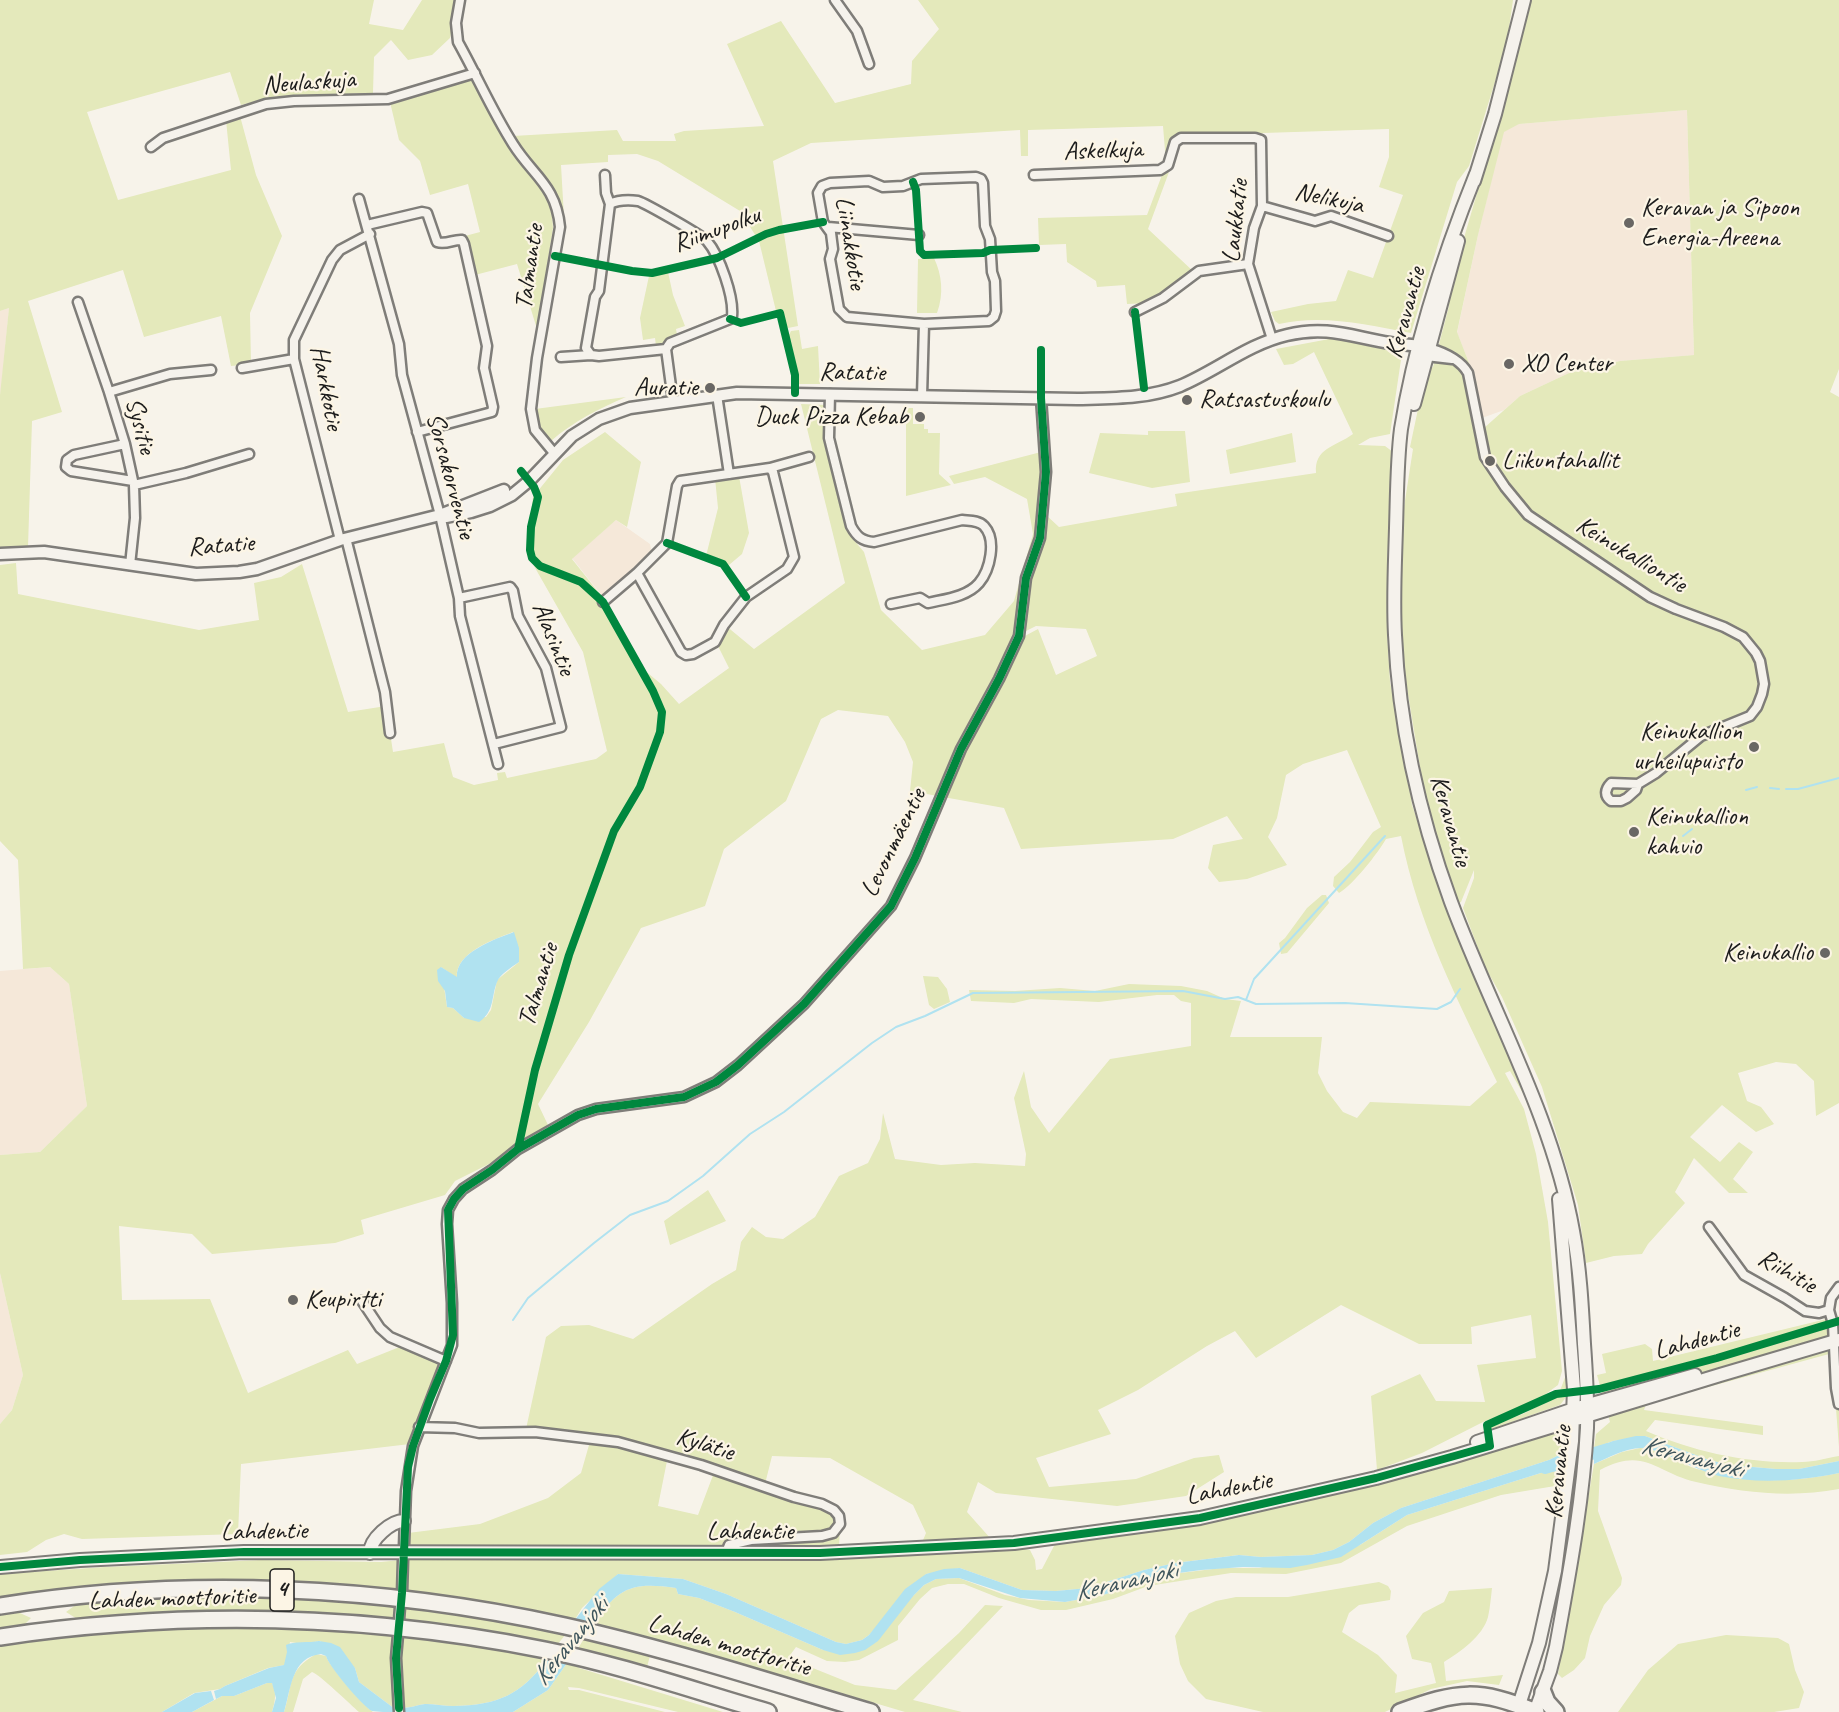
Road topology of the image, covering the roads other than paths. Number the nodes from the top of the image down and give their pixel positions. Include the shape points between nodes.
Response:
1 (460, 0) edge
2 (835, 0) edge
3 (1524, 0) edge
4 (869, 64) dead end
5 (475, 73) junction
6 (1261, 140) joint
7 (151, 147) dead end
8 (605, 175) dead end
9 (1034, 175) dead end
10 (359, 199) dead end
11 (610, 204) junction
12 (1262, 206) junction
13 (828, 227) junction
14 (369, 229) junction
15 (919, 235) dead end
16 (1388, 236) dead end
17 (1248, 264) junction
18 (78, 302) dead end
19 (1135, 312) dead end
20 (924, 324) junction
21 (1272, 339) junction
22 (666, 349) junction
23 (1423, 351) junction
24 (591, 355) junction
25 (561, 357) dead end
26 (294, 359) junction
27 (242, 368) dead end
28 (211, 370) dead end
29 (109, 392) junction
30 (717, 394) junction
31 (830, 394) junction
32 (922, 396) junction
33 (1041, 398) junction
34 (673, 401) junction
35 (417, 432) junction
36 (125, 444) junction
37 (554, 453) junction
38 (249, 454) dead end
39 (809, 457) dead end
40 (770, 468) junction
41 (729, 474) junction
42 (134, 483) junction
43 (440, 515) junction
44 (343, 539) junction
45 (0, 554) edge
46 (130, 565) junction
47 (637, 573) junction
48 (459, 598) junction
49 (603, 602) dead end
50 (891, 604) dead end
51 (390, 732) dead end
52 (494, 744) junction
53 (498, 764) dead end
54 (1638, 784) dead end
55 (1556, 1165) junction
56 (1709, 1227) dead end
57 (1839, 1287) edge
58 (362, 1301) dead end
59 (1829, 1310) junction
60 (1836, 1341) edge
61 (446, 1361) junction
62 (1839, 1404) edge
63 (1588, 1411) junction
64 (1573, 1415) junction
65 (420, 1427) junction
66 (404, 1521) junction
67 (404, 1546) dead end
68 (370, 1553) junction
69 (726, 1553) junction
70 (403, 1560) dead end
71 (0, 1567) edge
72 (402, 1593) dead end
73 (0, 1605) edge
74 (400, 1607) dead end
75 (399, 1620) dead end
76 (398, 1635) dead end
77 (0, 1637) edge
78 (1543, 1692) junction
79 (1519, 1705) junction
80 (399, 1710) edge
81 (768, 1712) edge
82 (871, 1712) edge
83 (1400, 1712) edge
84 (1536, 1712) edge
85 (1556, 1712) edge

1 - 5 street, Talmantie via 456,33
2 - 4 street via 857,31
3 - 23 main road, Keravantie via 1495,114 1438,279
5 - 7 street, Neulaskuja via 388,99 266,104 163,138
5 - 37 street, Talmantie via 514,146 553,197 558,213 560,227 531,408 535,430
6 - 9 street, Askelkuja via 1180,138 1168,165 1160,170
6 - 12 street, Laukkatie
8 - 11 street
10 - 14 street, Sorsakorventie
11 - 22 street via 640,201 707,240 724,276 733,311 730,319 670,343
11 - 24 street via 602,274 586,348
12 - 16 street, Nelikuja via 1315,221 1331,216
12 - 17 street, Laukkatie
13 - 15 street
13 - 20 street, Liinakkotie via 833,249 830,259 843,314
13 - 20 street, Liinakkotie via 823,222 819,193 822,186 830,183 869,182 883,187 903,186 921,179 981,179 995,282 994,317 989,321
14 - 26 street, Harkkotie via 332,260 294,340
14 - 35 street, Sorsakorventie
14 - 35 street, Harkkotie via 427,213 437,242 462,240 471,271 487,346 484,368 492,412
17 - 19 street via 1199,271 1163,298
17 - 21 street, Laukkatie
18 - 29 street, Sysitie
20 - 32 street
21 - 23 street, Ratatie via 1320,331 1350,333 1407,343
21 - 33 street, Ratatie via 1161,392 1124,398
22 - 24 street
22 - 34 street
23 - 54 street, Keinukalliontie via 1453,359 1468,373 1485,457 1528,515 1650,597 1743,637 1760,661 1764,684 1760,702 1751,714 1701,736
23 - 55 main road, Keravantie via 1399,469 1395,556 1395,639 1406,735 1417,792 1442,877 1514,1049
24 - 25 street
26 - 27 street
26 - 44 street, Harkkotie
28 - 29 street via 170,374
29 - 36 street, Sysitie
30 - 31 street, Ratatie
30 - 34 street, Ratatie
30 - 41 street
31 - 32 street, Ratatie
31 - 50 street via 829,438 855,534 874,542 962,520 984,527 990,541 987,568 979,583 964,594 928,603 920,598
32 - 33 street, Ratatie
33 - 61 street, Levonmäentie via 1046,472 1040,538 1026,578 1019,636 961,749 891,906 804,1004 716,1082 684,1097 596,1109 562,1123 518,1149 453,1198 448,1210 453,1335
34 - 37 street, Ratatie via 630,408 599,419
35 - 43 street, Sorsakorventie
36 - 42 street, Sysitie
36 - 42 street via 74,455 66,466 72,471
37 - 43 street, Ratatie via 512,495 471,512
38 - 42 street via 186,473
39 - 40 street
40 - 41 street
40 - 47 street via 794,556 787,569 747,597 715,642 693,654 681,651
41 - 47 street via 680,481 667,543
42 - 46 street, Sysitie
43 - 44 street, Ratatie
43 - 48 street, Sorsakorventie
44 - 46 street, Ratatie via 239,572 196,574
44 - 51 street, Harkkotie via 385,692
45 - 46 street, Ratatie via 44,552
47 - 49 street
48 - 52 street, Sorsakorventie via 471,665
48 - 52 street, Alasintie via 510,587 518,616 546,668 561,727
52 - 53 street, Sorsakorventie
55 - 63 main road, Keravantie via 1575,1247
55 - 64 main road, Keravantie
56 - 59 street, Riihitie via 1744,1275 1805,1311
57 - 59 street
58 - 61 street via 390,1336
59 - 60 street
60 - 62 street
60 - 63 main road, Lahdentie
61 - 65 street
63 - 64 main road, Lahdentie
63 - 78 main road, Keravantie via 1584,1470 1556,1647
64 - 69 main road, Lahdentie via 1344,1486 1200,1518 1036,1541 886,1551
64 - 79 main road, Keravantie via 1556,1571
65 - 66 street via 408,1467
65 - 69 street, Kylätie via 479,1433 535,1432 618,1442 822,1504 839,1516 840,1524 833,1533 751,1540 729,1545
66 - 67 street
66 - 68 main road via 377,1537 371,1543
68 - 69 main road, Lahdentie
68 - 71 main road, Lahdentie via 244,1552
70 - 72 street
73 - 82 highway, Lahden moottoritie / 4 via 124,1592 218,1590 307,1591 483,1610 597,1634
74 - 75 street
76 - 80 street
77 - 81 highway, Lahden moottoritie / 4 via 126,1622 306,1619 479,1638 547,1650
78 - 84 main road, Keravantie
78 - 85 highway
79 - 83 highway via 1469,1694 1440,1698
79 - 84 highway

